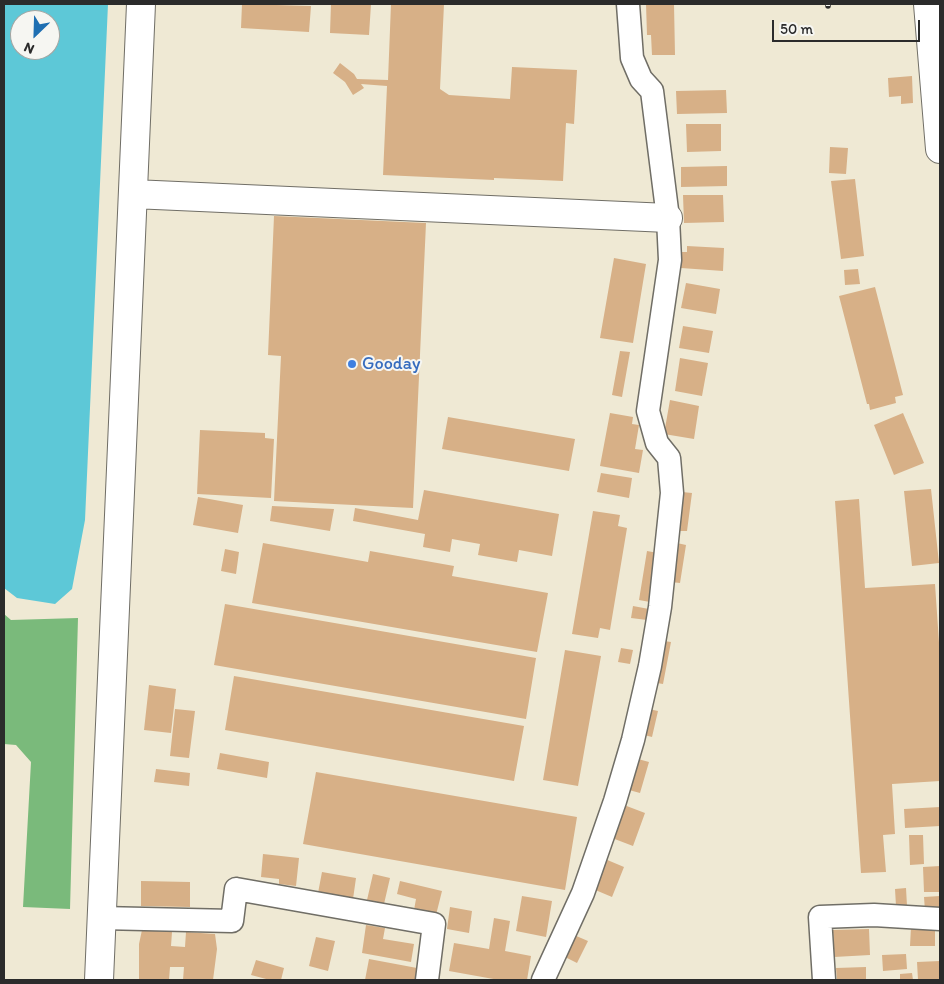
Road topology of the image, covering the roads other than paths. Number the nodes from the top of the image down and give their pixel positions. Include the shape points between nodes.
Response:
1 (141, 4) edge
2 (628, 4) edge
3 (928, 4) edge
4 (940, 137) edge
5 (133, 194) junction
6 (668, 218) junction
7 (101, 918) junction
8 (940, 919) edge
9 (99, 980) edge
10 (427, 980) edge
11 (543, 980) edge
12 (824, 980) edge

1 - 5 street
2 - 6 street via 632,58 641,79 652,91
3 - 4 street
5 - 6 street
5 - 7 street
6 - 11 street via 670,260 648,411 658,443 669,458 672,493 660,607 650,666 615,800 583,893
7 - 9 street
7 - 10 street via 232,921 236,889 434,924
8 - 12 street via 874,915 820,917

